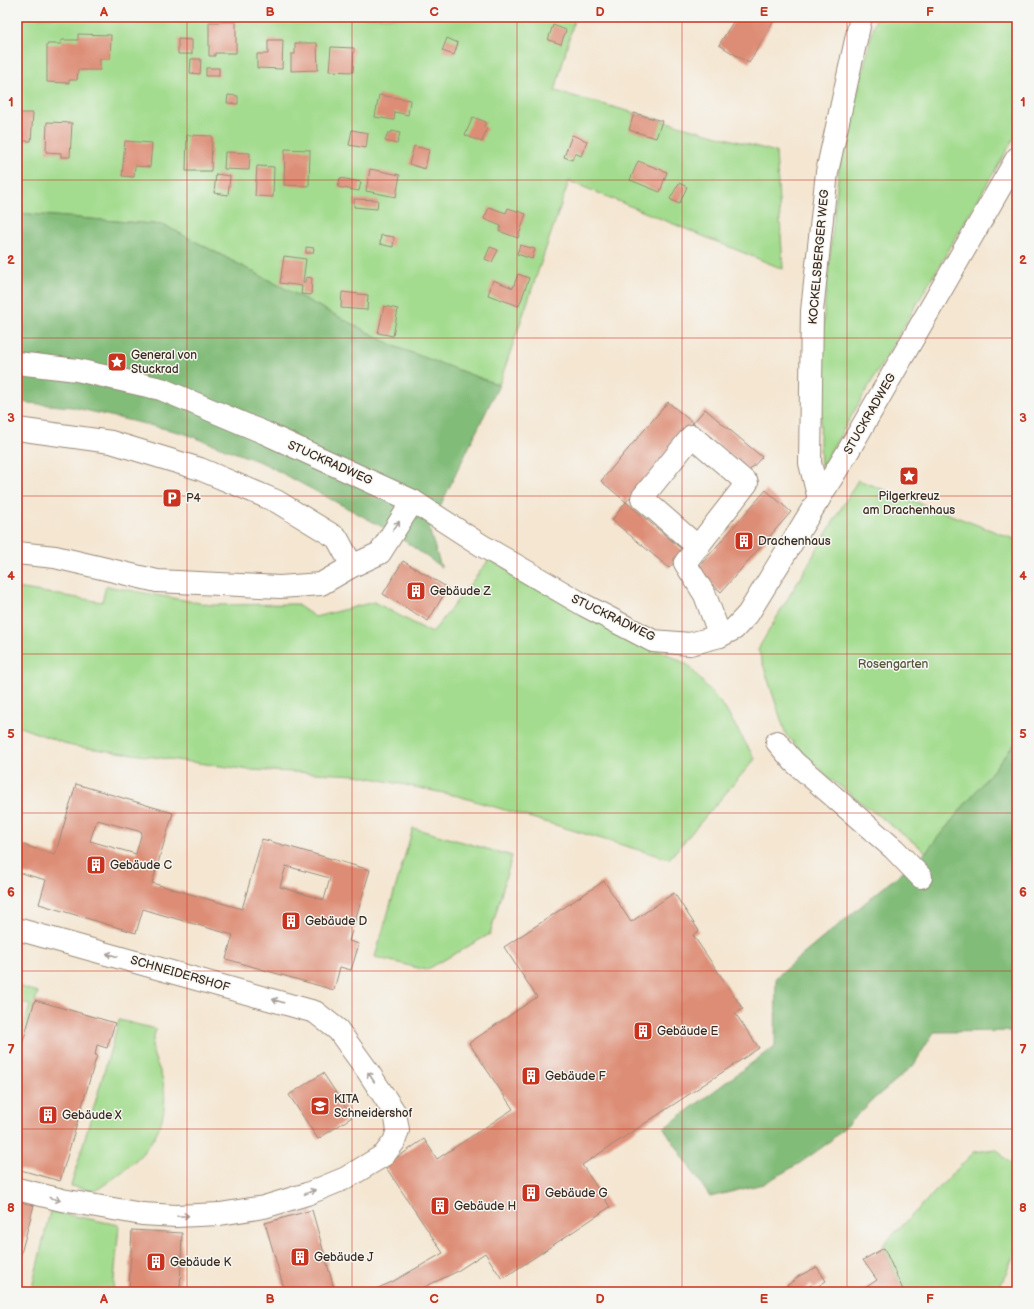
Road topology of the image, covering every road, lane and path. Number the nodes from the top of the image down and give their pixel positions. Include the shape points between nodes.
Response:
1 (861, 17) edge
2 (1017, 158) edge
3 (17, 363) edge
4 (17, 429) edge
5 (819, 499) junction
6 (414, 501) junction
7 (698, 546) junction
8 (17, 553) edge
9 (352, 566) junction
10 (720, 636) junction
11 (777, 742) dead end
12 (921, 877) dead end
13 (17, 928) edge
14 (17, 1189) edge

1 - 5 street, KOCKELSBERGER WEG via 827,172 812,312 810,463
2 - 5 street, STUCKRADWEG
3 - 6 street, STUCKRADWEG via 77,370 161,389
4 - 9 street via 111,442 200,469 276,501 337,538
5 - 10 street, STUCKRADWEG via 748,614 734,629
9 -> 6 street via 380,553
6 - 10 street, STUCKRADWEG via 488,549 584,605 653,641 690,644
7 - 7 street via 747,484 692,436 642,498
7 - 10 street via 685,563 705,595
8 - 9 street via 55,557 157,581 280,587 321,584
11 - 12 street via 794,762 894,849
14 -> 13 street, SCHNEIDERSHOF via 142,1214 220,1214 264,1207 307,1194 346,1178 384,1154 394,1142 398,1130 395,1113 338,1030 315,1012

